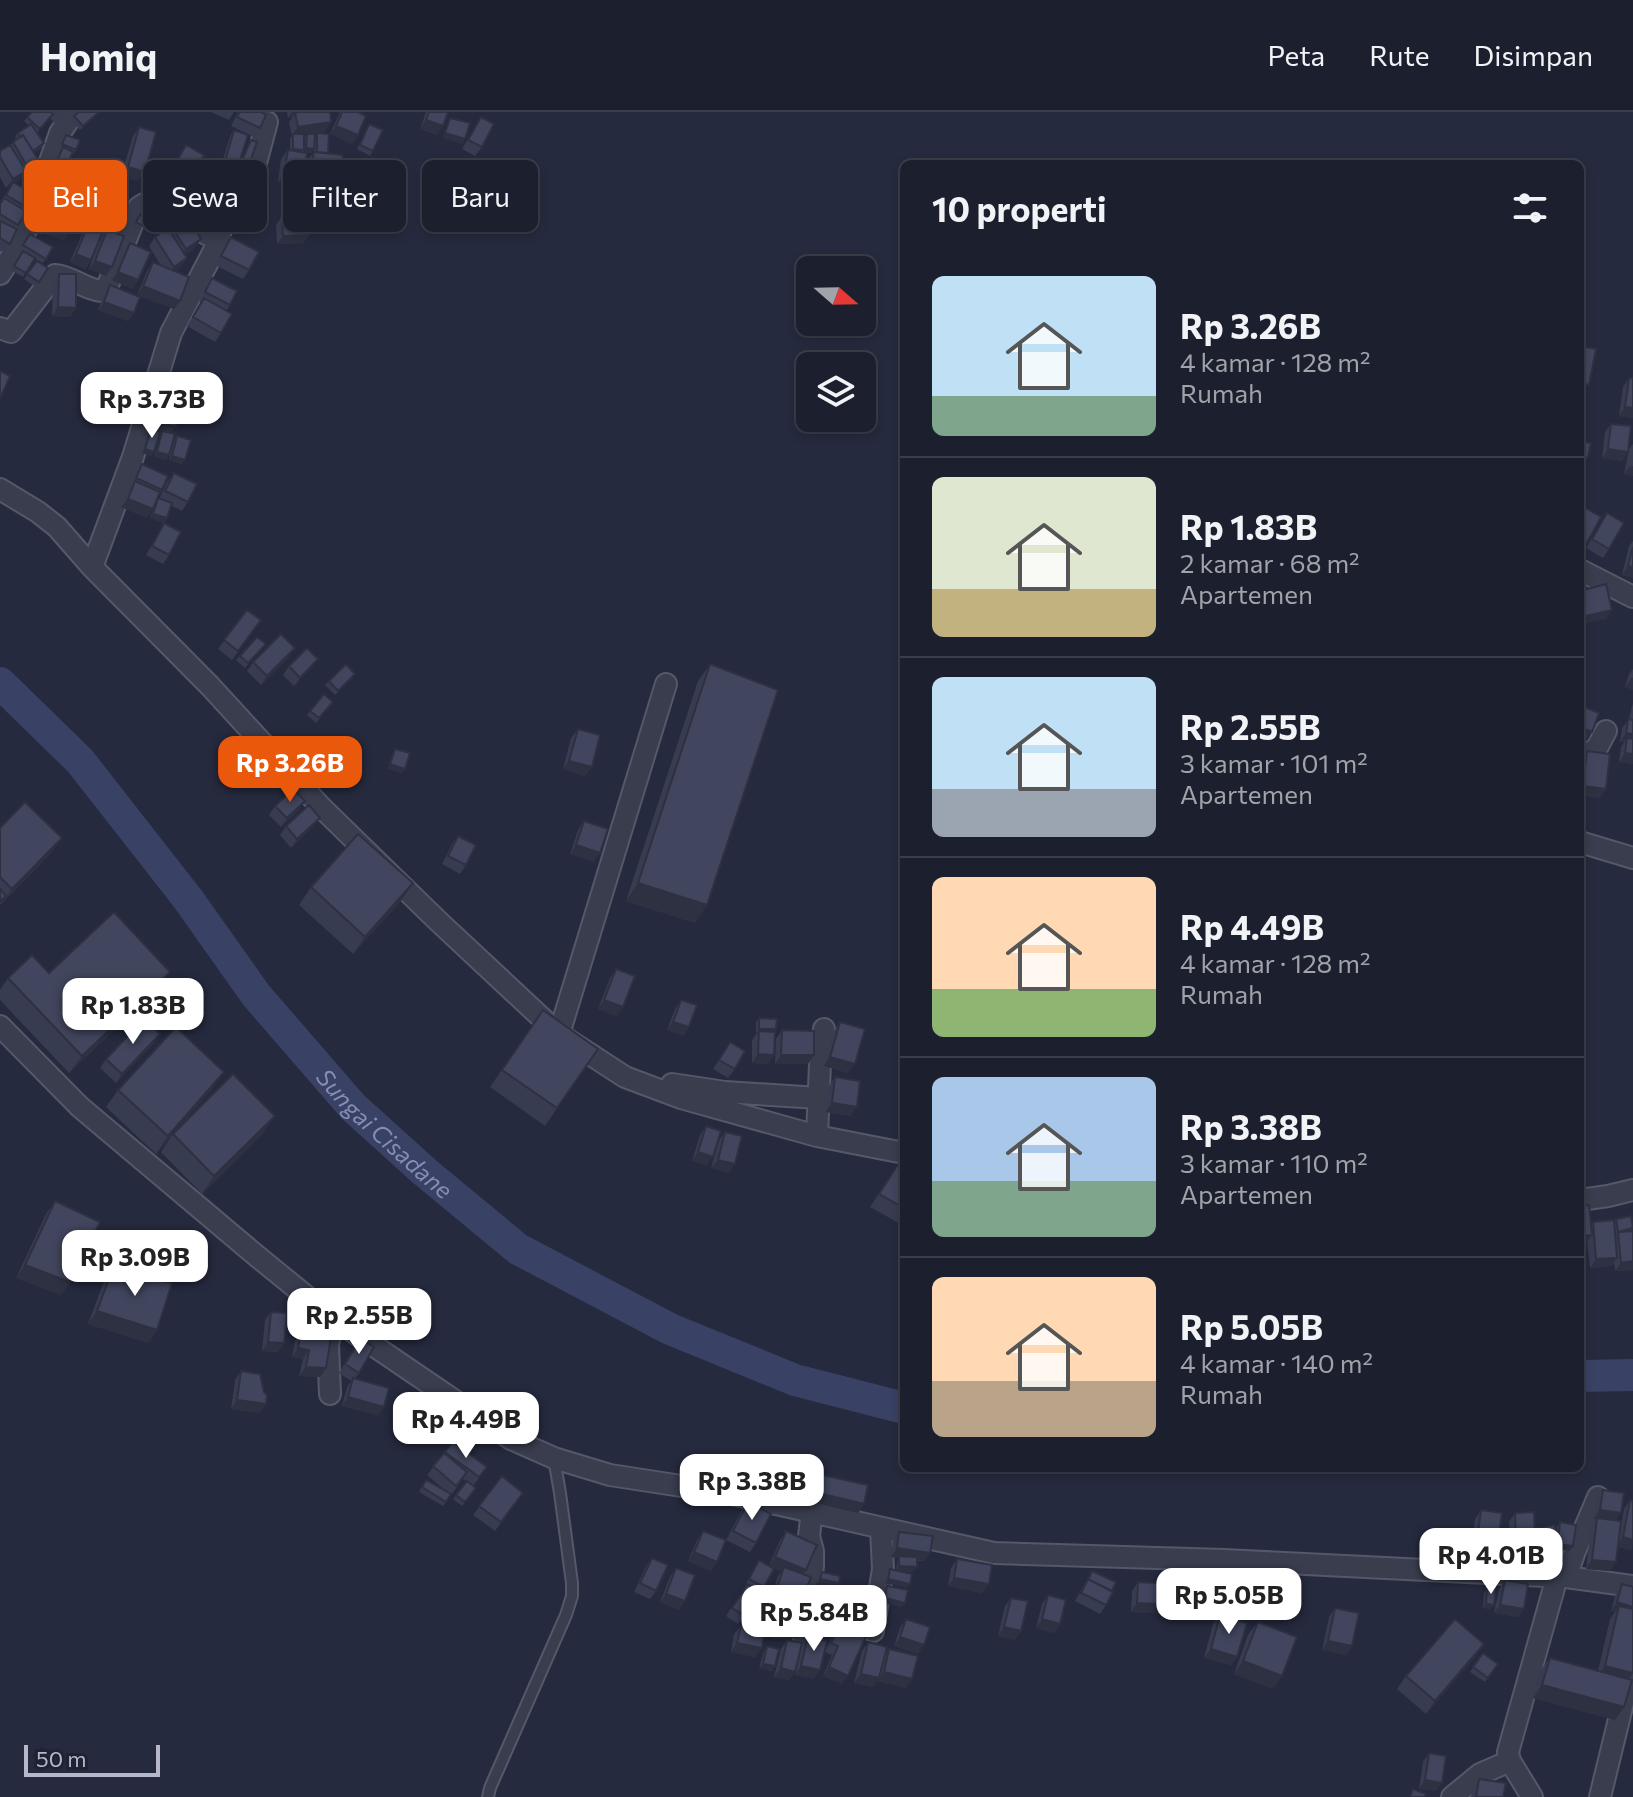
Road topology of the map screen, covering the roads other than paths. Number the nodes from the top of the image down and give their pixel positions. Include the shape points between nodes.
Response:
1 (74, 112) edge
2 (267, 122) edge
3 (219, 241) junction
4 (0, 274) edge
5 (0, 328) edge
6 (0, 489) edge
7 (92, 567) junction
8 (1584, 572) edge
9 (1633, 597) edge
10 (666, 684) dead end
11 (1606, 731) dead end
12 (1584, 756) edge
13 (1584, 843) edge
14 (1633, 858) edge
15 (0, 1026) edge
16 (824, 1029) dead end
17 (559, 1034) junction
18 (625, 1077) junction
19 (819, 1098) junction
20 (817, 1136) junction
21 (900, 1152) edge
22 (1633, 1190) edge
23 (1584, 1199) edge
24 (333, 1318) junction
25 (330, 1394) dead end
26 (554, 1458) junction
27 (1598, 1497) edge
28 (812, 1511) junction
29 (881, 1529) junction
30 (1561, 1577) junction
31 (1633, 1586) edge
32 (873, 1631) dead end
33 (804, 1637) edge
34 (1633, 1662) edge
35 (1510, 1761) junction
36 (488, 1797) edge
37 (1452, 1797) edge
38 (1532, 1797) edge
39 (1600, 1797) edge

1 - 4 street via 60,133 23,238
2 - 3 street via 252,178 225,203
3 - 5 street via 144,204 102,291 55,275 11,332
3 - 7 street via 171,333
6 - 7 street via 57,527
7 - 17 street via 332,817
8 - 9 street
10 - 17 street
11 - 12 street via 1597,748
13 - 14 street
15 - 24 street via 80,1107
16 - 19 street
17 - 18 street
18 - 19 street via 725,1092
18 - 20 street
19 - 20 street
20 - 21 street
22 - 23 street
24 - 25 street
24 - 26 street via 511,1439
26 - 28 street via 610,1475
26 - 36 lane via 572,1596
27 - 30 street
28 - 29 street
28 - 33 street via 813,1566
29 - 30 street via 994,1553
29 - 32 street via 883,1569
30 - 31 street
30 - 35 street via 1510,1741
34 - 39 street
35 - 37 street via 1480,1774
35 - 38 street

